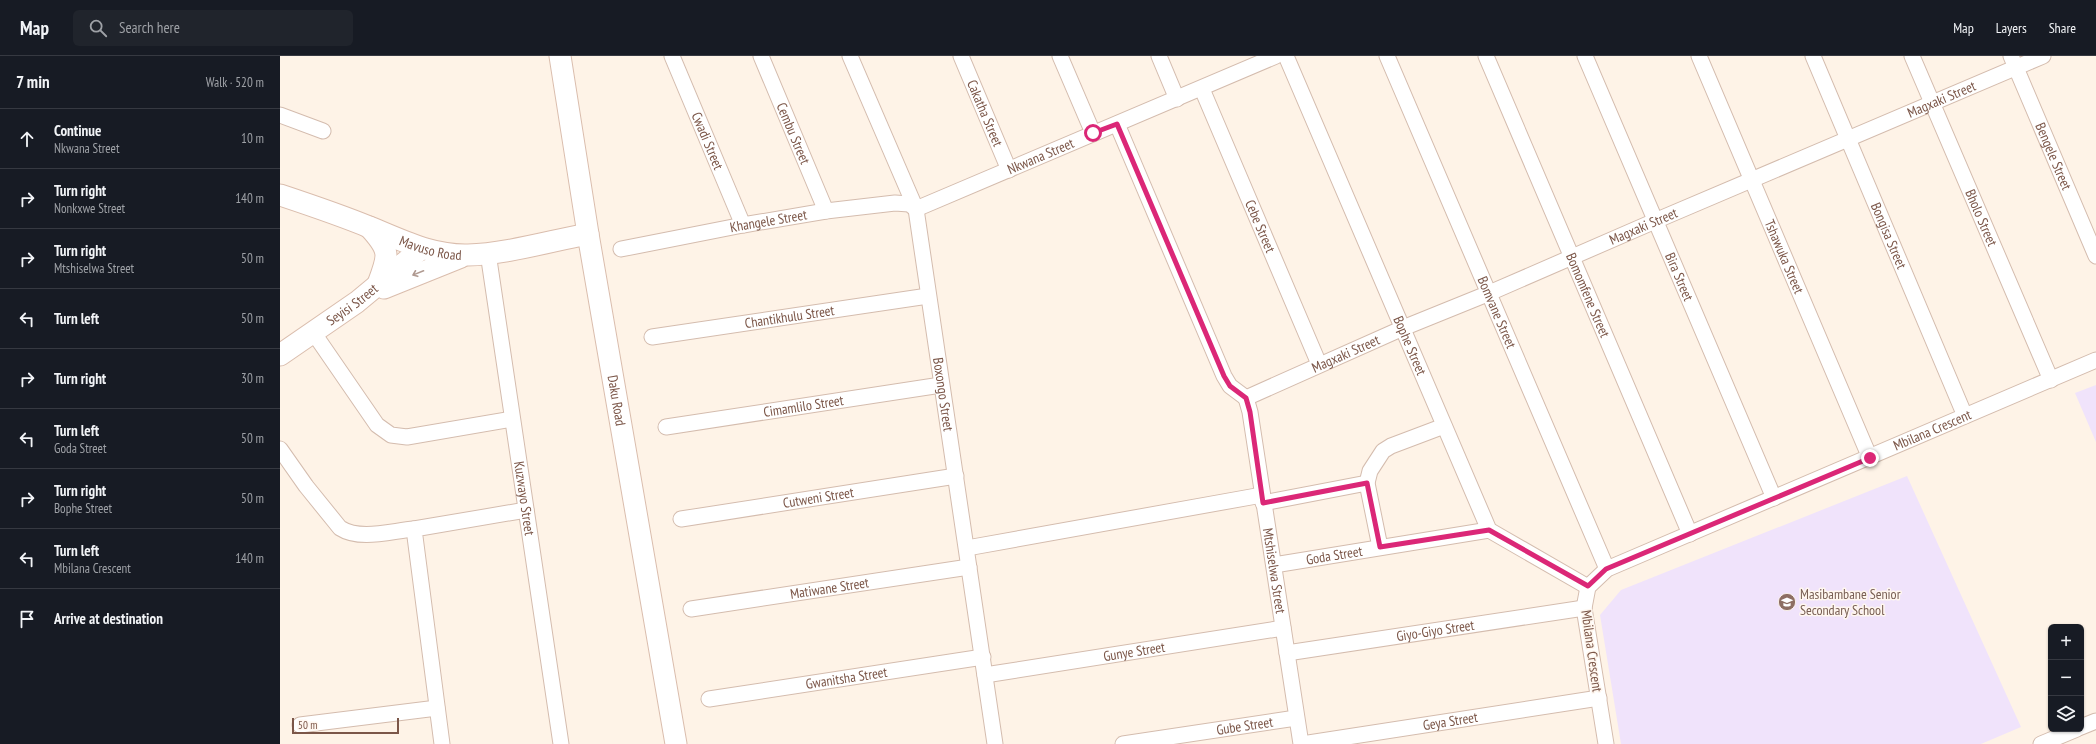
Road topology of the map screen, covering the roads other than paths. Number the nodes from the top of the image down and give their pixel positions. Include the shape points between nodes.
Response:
1 (560, 56) edge
2 (672, 56) edge
3 (762, 56) edge
4 (850, 56) edge
5 (961, 56) edge
6 (1060, 56) edge
7 (1159, 56) edge
8 (1276, 56) edge
9 (1286, 56) edge
10 (1387, 56) edge
11 (1486, 56) edge
12 (1585, 56) edge
13 (1699, 56) edge
14 (1813, 56) edge
15 (1912, 56) edge
16 (2043, 56) edge
17 (1260, 59) edge
18 (2014, 62) edge
19 (1202, 89) junction
20 (1177, 99) junction
21 (1933, 103) junction
22 (280, 115) edge
23 (1117, 124) junction
24 (323, 131) dead end
25 (1093, 133) junction
26 (1848, 139) junction
27 (1009, 170) junction
28 (1752, 180) junction
29 (280, 195) edge
30 (916, 209) junction
31 (826, 211) junction
32 (1655, 221) junction
33 (743, 225) junction
34 (369, 226) junction
35 (588, 234) junction
36 (421, 249) junction
37 (621, 249) dead end
38 (488, 253) junction
39 (467, 255) junction
40 (2096, 256) edge
41 (1572, 257) junction
42 (378, 284) junction
43 (1487, 294) junction
44 (928, 296) junction
45 (357, 302) junction
46 (1402, 328) junction
47 (313, 332) junction
48 (652, 337) dead end
49 (280, 355) edge
50 (2096, 360) edge
51 (1319, 364) junction
52 (2051, 380) junction
53 (941, 385) junction
54 (1246, 398) junction
55 (1966, 416) junction
56 (512, 420) junction
57 (1444, 426) junction
58 (666, 427) dead end
59 (280, 449) edge
60 (1870, 458) junction
61 (956, 476) junction
62 (1367, 483) junction
63 (1774, 498) junction
64 (1263, 499) junction
65 (526, 510) junction
66 (681, 519) dead end
67 (414, 529) junction
68 (1489, 530) junction
69 (1690, 534) junction
70 (1380, 547) junction
71 (967, 548) junction
72 (1274, 565) junction
73 (969, 566) junction
74 (1606, 569) junction
75 (1588, 586) junction
76 (1584, 608) junction
77 (691, 609) dead end
78 (1283, 628) junction
79 (1287, 653) junction
80 (983, 657) junction
81 (985, 675) junction
82 (1599, 698) junction
83 (709, 699) dead end
84 (436, 708) junction
85 (1296, 718) junction
86 (2096, 721) edge
87 (300, 725) dead end
88 (2084, 726) edge
89 (2069, 736) edge
90 (442, 744) edge
91 (561, 744) edge
92 (676, 744) edge
93 (995, 744) edge
94 (1123, 744) edge
95 (1302, 744) edge
96 (1606, 744) edge
97 (2041, 744) edge

1 - 35 street, Daku Road
2 - 33 street, Cwadi Street
3 - 31 street, Cembu Street
4 - 30 street, Boxongo Street
5 - 27 street, Cakatha Street
6 - 25 street
7 - 20 street
8 - 17 street, Nkwana Street
9 - 46 street, Bophe Street
10 - 43 street, Bomvane Street
11 - 41 street, Bomomfene Street
12 - 32 street, Bira Street
13 - 28 street, Tshawuka Street
14 - 26 street, Bongisa Street
15 - 21 street, Bholo Street
16 - 18 street, Magxaki Street
17 - 19 street, Nkwana Street
18 - 21 street, Magxaki Street
18 - 40 street, Bengele Street
19 - 20 street, Nkwana Street
19 - 51 street, Cebe Street
20 - 23 street, Nkwana Street
21 - 26 street, Magxaki Street
21 - 52 street, Bholo Street
22 - 24 street
23 - 25 street, Nkwana Street
23 - 54 street via 1224,376 1230,386
25 - 27 street, Nkwana Street
26 - 28 street, Magxaki Street
26 - 55 street, Bongisa Street
27 - 30 street, Nkwana Street
28 - 32 street, Magxaki Street
28 - 60 street, Tshawuka Street
29 - 34 street, Mavuso Road
30 - 31 street, Khangele Street via 909,204 895,203
30 - 44 street, Boxongo Street
31 - 33 street, Khangele Street
32 - 41 street, Magxaki Street
32 - 63 street, Bira Street
33 - 37 street, Khangele Street
34 - 36 street, Mavuso Road
34 - 42 street via 380,238 387,254 387,264
35 - 38 street, Mavuso Road
35 - 92 street, Daku Road
36 - 39 street, Mavuso Road
36 - 42 street, Seyisi Street
38 - 39 street, Mavuso Road
38 - 56 street, Kuzwayo Street
39 -> 45 street via 394,283
41 - 43 street, Magxaki Street
41 - 69 street, Bomomfene Street
42 - 45 street, Seyisi Street
43 - 46 street, Magxaki Street
43 - 74 street, Bomvane Street
44 - 48 street, Chantikhulu Street
44 - 53 street, Boxongo Street
45 - 47 street, Seyisi Street
46 - 51 street, Magxaki Street
46 - 57 street, Bophe Street
47 - 49 street, Seyisi Street
47 - 56 street via 377,425 391,436 407,437
50 - 52 street, Mbilana Crescent
51 - 54 street, Magxaki Street
52 - 55 street, Mbilana Crescent
53 - 58 street, Cimamlilo Street
53 - 61 street, Boxongo Street
54 - 64 street, Mtshiselwa Street
55 - 60 street, Mbilana Crescent
56 - 65 street, Kuzwayo Street
57 - 62 street via 1383,451 1370,471
57 - 68 street, Bophe Street
59 - 67 street via 306,486 347,533
60 - 63 street, Mbilana Crescent
61 - 66 street, Cutweni Street
61 - 71 street, Boxongo Street
62 - 64 street
62 - 70 street
63 - 69 street, Mbilana Crescent
64 - 71 street
64 - 72 street, Mtshiselwa Street
65 - 67 street
65 - 91 street, Kuzwayo Street
67 - 84 street
68 - 70 street, Goda Street
68 - 75 street
69 - 74 street, Mbilana Crescent
70 - 72 street, Goda Street
71 - 73 street, Boxongo Street
72 - 78 street, Mtshiselwa Street
73 - 77 street, Matiwane Street
73 - 80 street, Boxongo Street
74 - 75 street, Mbilana Crescent
75 - 76 street, Mbilana Crescent
76 - 79 street, Giyo-Giyo Street
76 - 82 street, Mbilana Crescent
78 - 79 street, Mtshiselwa Street
78 - 81 street, Gunye Street
79 - 85 street, Mtshiselwa Street
80 - 81 street, Boxongo Street
80 - 83 street, Gwanitsha Street
81 - 93 street, Boxongo Street
82 - 95 street, Geya Street
82 - 96 street, Mbilana Crescent
84 - 87 street
84 - 90 street
85 - 94 street, Gube Street
85 - 95 street, Mtshiselwa Street
86 - 88 street
89 - 97 street

